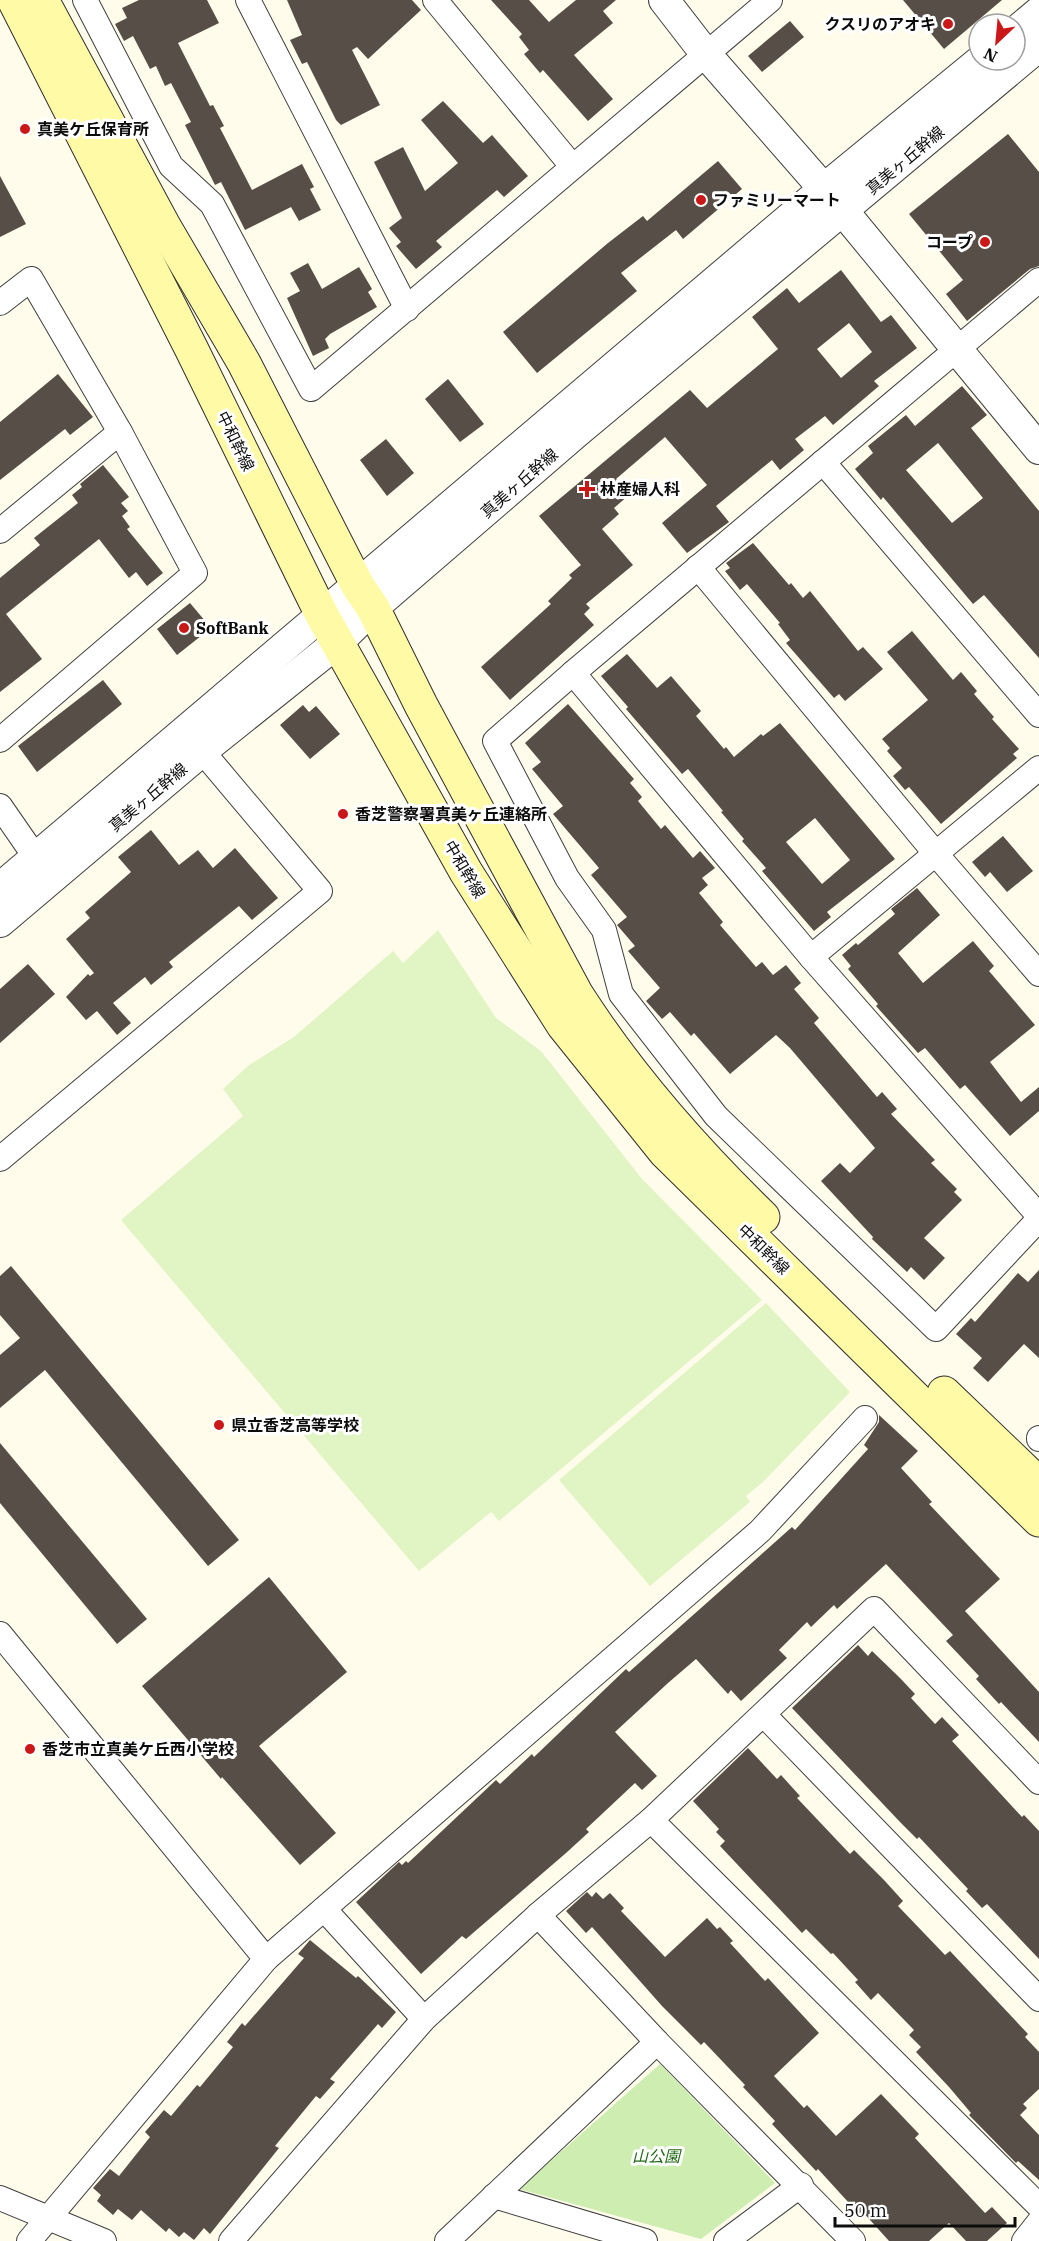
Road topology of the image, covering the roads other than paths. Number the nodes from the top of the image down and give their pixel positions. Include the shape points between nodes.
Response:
1 (14, 0) edge
2 (42, 0) edge
3 (85, 0) edge
4 (248, 0) edge
5 (435, 0) edge
6 (663, 0) edge
7 (770, 0) edge
8 (1039, 12) edge
9 (1027, 22) edge
10 (1039, 46) edge
11 (705, 53) junction
12 (967, 71) edge
13 (572, 166) junction
14 (825, 188) junction
15 (844, 212) junction
16 (1039, 279) edge
17 (0, 303) edge
18 (408, 309) junction
19 (957, 348) junction
20 (120, 432) junction
21 (1039, 449) edge
22 (823, 462) junction
23 (0, 531) edge
24 (698, 567) junction
25 (365, 597) junction
26 (329, 629) junction
27 (573, 673) junction
28 (1039, 715) edge
29 (0, 740) edge
30 (202, 751) junction
31 (1039, 768) edge
32 (0, 806) edge
33 (936, 854) junction
34 (36, 858) junction
35 (0, 888) edge
36 (0, 922) edge
37 (812, 957) junction
38 (1039, 974) edge
39 (0, 1159) edge
40 (1039, 1218) edge
41 (865, 1418) dead end
42 (1039, 1484) edge
43 (1039, 1520) edge
44 (0, 1634) edge
45 (765, 1715) junction
46 (1039, 1782) edge
47 (651, 1820) junction
48 (324, 1909) junction
49 (538, 1915) junction
50 (266, 1959) junction
51 (1039, 1999) edge
52 (424, 2019) junction
53 (657, 2042) junction
54 (801, 2185) junction
55 (495, 2196) junction
56 (0, 2198) edge
57 (1039, 2206) edge
58 (49, 2220) junction
59 (1039, 2222) edge
60 (29, 2241) edge
61 (104, 2241) edge
62 (231, 2241) edge
63 (447, 2241) edge
64 (645, 2241) edge
65 (726, 2241) edge
66 (853, 2241) edge
67 (1024, 2241) edge

1 - 26 main road, 中和幹線
2 - 25 main road, 中和幹線 via 164,226 244,363
3 - 18 street via 171,166 212,204 311,389
4 - 18 street
5 - 13 street
6 - 11 street
7 - 11 street
8 - 9 street
10 - 15 street, 真美ヶ丘幹線
11 - 13 street
11 - 14 street
12 - 14 street, 真美ヶ丘幹線
13 - 18 street
14 - 15 street
14 - 25 street, 真美ヶ丘幹線
15 - 19 street
15 - 25 street, 真美ヶ丘幹線 via 576,433
16 - 19 street
17 - 20 street via 31,279
19 - 21 street
19 - 22 street
20 - 23 street
20 - 29 street via 195,573
22 - 24 street
22 - 28 street
24 - 27 street
24 - 33 street
25 - 26 street, 真美ヶ丘幹線
25 - 42 main road, 中和幹線 via 546,940 599,1030 681,1132
26 - 30 street, 真美ヶ丘幹線
26 - 34 street, 真美ヶ丘幹線
26 - 43 main road, 中和幹線 via 466,872 563,1025 665,1152
27 - 37 street
27 - 40 street via 495,741 567,878 604,930 621,994 716,1116 936,1329
30 - 36 street, 真美ヶ丘幹線
30 - 39 street via 320,891
31 - 33 street
32 - 34 street
33 - 37 street
33 - 38 street
34 - 35 street, 真美ヶ丘幹線
37 - 40 street
41 - 48 street via 760,1531
44 - 50 street
45 - 46 street via 874,1609
45 - 47 street
45 - 51 street
47 - 49 street
47 - 57 street
48 - 50 street
48 - 52 street
49 - 52 street
49 - 53 street
50 - 58 street
52 - 62 street
53 - 54 street
53 - 55 street
54 - 65 street
54 - 66 street
55 - 63 street
55 - 64 street
56 - 58 street
58 - 60 street
58 - 61 street
59 - 67 street

